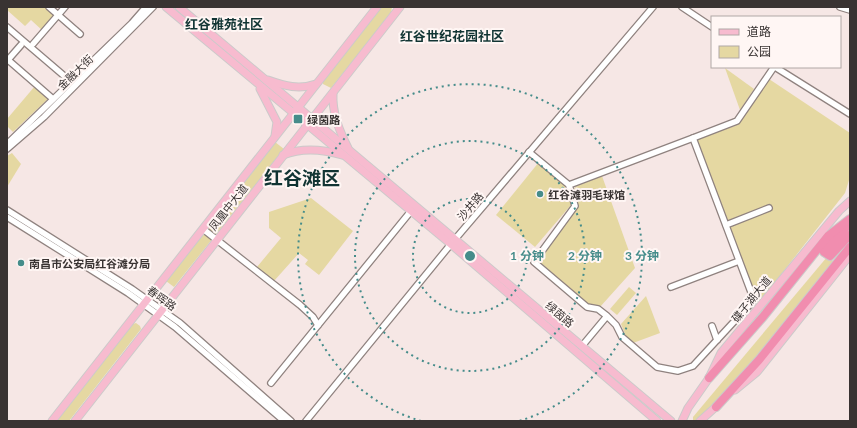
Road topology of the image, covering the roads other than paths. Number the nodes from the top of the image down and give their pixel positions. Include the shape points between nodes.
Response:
1 (49, 7) edge
2 (65, 7) edge
3 (146, 7) edge
4 (153, 7) edge
5 (166, 7) edge
6 (178, 7) edge
7 (183, 7) edge
8 (377, 7) edge
9 (400, 7) edge
10 (653, 7) edge
11 (682, 7) edge
12 (840, 7) edge
13 (850, 10) edge
14 (58, 15) junction
15 (192, 19) junction
16 (711, 26) edge
17 (7, 28) edge
18 (80, 34) dead end
19 (33, 44) dead end
20 (21, 45) dead end
21 (7, 60) edge
22 (774, 68) edge
23 (777, 68) edge
24 (262, 77) junction
25 (257, 83) junction
26 (69, 84) junction
27 (316, 84) junction
28 (332, 93) junction
29 (53, 99) junction
30 (298, 107) junction
31 (293, 114) junction
32 (850, 114) edge
33 (309, 122) junction
34 (275, 136) junction
35 (693, 138) junction
36 (7, 144) edge
37 (7, 149) edge
38 (529, 152) junction
39 (348, 154) junction
40 (283, 155) junction
41 (569, 185) junction
42 (850, 201) edge
43 (769, 208) dead end
44 (7, 210) edge
45 (411, 211) junction
46 (7, 217) edge
47 (850, 218) edge
48 (850, 224) edge
49 (726, 225) junction
50 (203, 229) junction
51 (850, 235) edge
52 (217, 240) junction
53 (453, 242) junction
54 (850, 247) edge
55 (850, 255) edge
56 (739, 261) junction
57 (670, 287) dead end
58 (146, 302) junction
59 (160, 312) junction
60 (607, 316) junction
61 (318, 324) junction
62 (712, 326) dead end
63 (717, 340) junction
64 (582, 346) junction
65 (709, 378) junction
66 (271, 382) dead end
67 (716, 407) junction
68 (52, 421) edge
69 (75, 421) edge
70 (284, 421) edge
71 (291, 421) edge
72 (306, 421) edge
73 (657, 421) edge
74 (671, 421) edge
75 (682, 421) edge
76 (700, 421) edge

1 - 14 street
2 - 14 street
3 - 26 street, 金融大街
4 - 37 street, 金融大街 via 50,111
5 - 25 main road, 绿茵路
6 - 15 main road, 绿茵路
7 - 15 main road
8 - 27 main road, 凤凰中大道
9 - 28 main road, 凤凰中大道
10 - 38 street, 沙井路
11 - 16 street
12 - 13 street
14 - 18 street
14 - 19 street
15 - 24 main road, 绿茵路
17 - 26 street via 69,80
20 - 21 street
21 - 29 street
22 - 35 street via 737,121
23 - 32 street
24 - 27 main road via 290,87
24 - 30 main road, 绿茵路
25 - 31 main road, 绿茵路
25 - 34 main road via 277,122
26 - 29 street, 金融大街
27 - 30 main road, 凤凰中大道
28 - 33 main road, 凤凰中大道
28 - 39 main road via 336,121
29 - 36 street, 金融大街
30 - 31 main road, 凤凰中大道
30 - 33 main road, 绿茵路
31 - 33 main road, 绿茵路
31 - 34 main road, 凤凰中大道
33 - 39 main road, 绿茵路
33 - 40 main road, 凤凰中大道
34 - 50 main road, 凤凰中大道
35 - 41 street
35 - 49 street
38 - 41 street
38 - 53 street, 沙井路
39 - 40 main road via 316,150
39 - 45 main road, 绿茵路
39 - 53 main road, 绿茵路
40 - 52 main road, 凤凰中大道
41 - 60 street via 575,206 534,262 587,307 598,309
42 - 65 main road, 碟子湖大道 via 838,211 721,354
43 - 49 street
44 - 58 street, 春晖路
45 - 53 main road, 绿茵路
45 - 61 street
46 - 58 street, 春晖路
47 - 65 highway via 828,236
48 - 51 highway via 827,254
49 - 56 street
50 - 52 street
50 - 58 main road, 凤凰中大道
52 - 59 main road, 凤凰中大道
52 - 61 street via 298,303
53 - 64 main road, 绿茵路 via 480,261
53 - 72 street, 沙井路
53 - 73 main road, 绿茵路
54 - 67 highway via 759,360
55 - 67 main road via 757,372
56 - 57 street
56 - 63 street via 754,300
58 - 59 street, 春晖路
58 - 68 main road, 凤凰中大道
59 - 69 main road, 凤凰中大道
59 - 70 street, 春晖路
59 - 71 street, 春晖路 via 180,323
60 - 63 street via 616,325 622,337 657,366 678,371 693,366
60 - 64 street
61 - 66 street
62 - 63 street
64 - 74 main road, 绿茵路
65 - 75 main road, 碟子湖大道
67 - 76 main road

